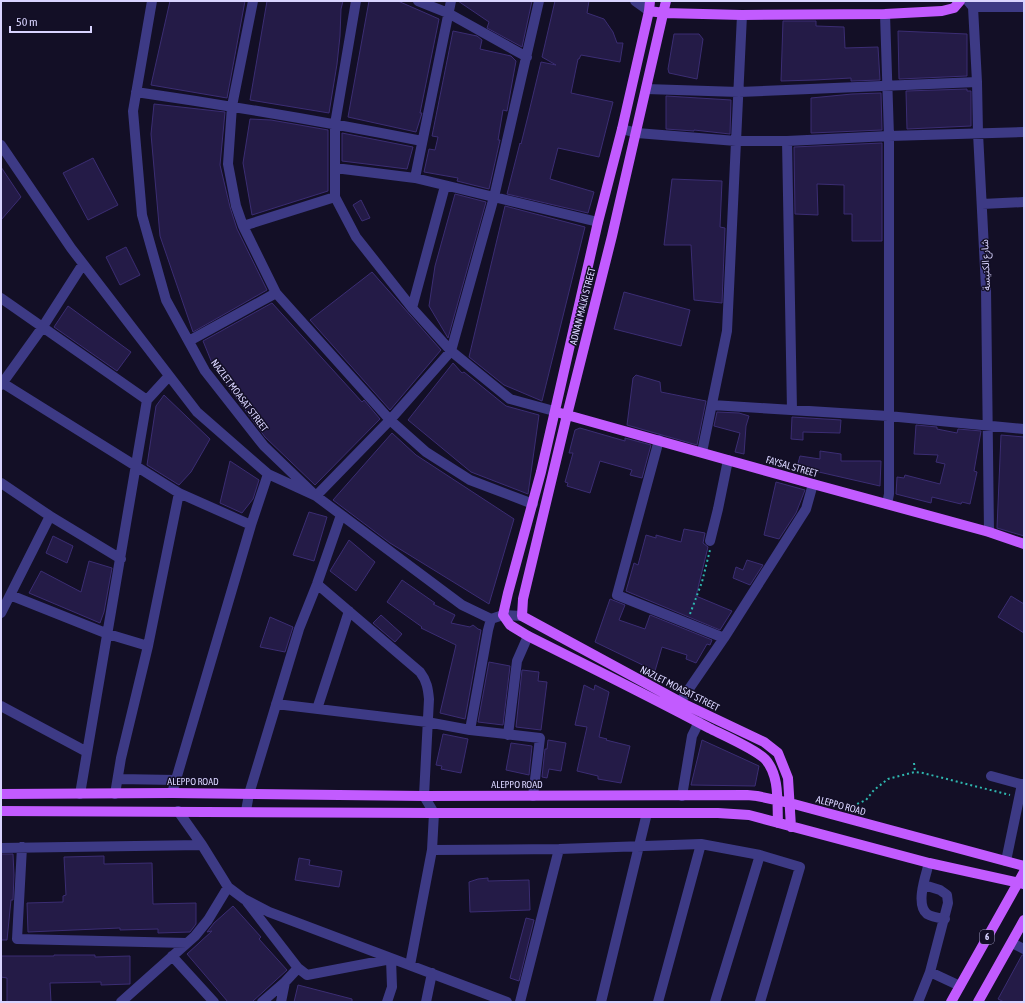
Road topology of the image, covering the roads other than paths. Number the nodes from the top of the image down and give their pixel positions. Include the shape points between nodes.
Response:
1 (152, 1) edge
2 (253, 1) edge
3 (356, 1) edge
4 (418, 1) edge
5 (451, 1) edge
6 (539, 1) edge
7 (635, 1) edge
8 (666, 1) edge
9 (960, 1) edge
10 (970, 4) edge
11 (649, 6) edge
12 (1024, 7) edge
13 (664, 13) junction
14 (448, 14) junction
15 (884, 14) junction
16 (742, 15) junction
17 (527, 57) junction
18 (977, 82) junction
19 (887, 86) junction
20 (646, 89) junction
21 (136, 92) junction
22 (739, 92) junction
23 (232, 106) junction
24 (335, 124) junction
25 (622, 129) junction
26 (1024, 132) edge
27 (637, 133) junction
28 (978, 133) junction
29 (889, 136) junction
30 (422, 141) junction
31 (736, 141) junction
32 (787, 141) junction
33 (2, 151) edge
34 (335, 168) junction
35 (415, 178) junction
36 (445, 186) junction
37 (335, 197) junction
38 (494, 198) junction
39 (1024, 202) edge
40 (982, 204) junction
41 (598, 222) junction
42 (243, 226) junction
43 (83, 264) junction
44 (276, 293) junction
45 (1, 298) edge
46 (412, 308) junction
47 (42, 328) junction
48 (189, 341) junction
49 (451, 351) junction
50 (169, 376) junction
51 (2, 383) edge
52 (147, 400) junction
53 (712, 405) junction
54 (792, 410) junction
55 (554, 411) junction
56 (567, 415) junction
57 (888, 416) junction
58 (390, 420) junction
59 (988, 425) junction
60 (1024, 429) edge
61 (659, 440) junction
62 (702, 452) junction
63 (728, 460) junction
64 (136, 467) junction
65 (268, 474) junction
66 (1, 483) edge
67 (813, 484) junction
68 (179, 493) junction
69 (316, 496) junction
70 (533, 504) junction
71 (887, 504) junction
72 (341, 515) junction
73 (50, 516) junction
74 (251, 525) junction
75 (990, 532) junction
76 (710, 541) road end
77 (1024, 544) edge
78 (121, 559) junction
79 (318, 584) junction
80 (10, 595) junction
81 (349, 610) junction
82 (1, 612) edge
83 (503, 615) junction
84 (522, 616) junction
85 (491, 619) junction
86 (108, 634) junction
87 (528, 636) junction
88 (724, 638) junction
89 (148, 646) junction
90 (680, 702) junction
91 (276, 704) junction
92 (1, 706) edge
93 (317, 709) junction
94 (427, 722) junction
95 (699, 722) junction
96 (470, 730) junction
97 (508, 735) junction
98 (88, 752) junction
99 (991, 776) dead end
100 (118, 779) junction
101 (176, 780) junction
102 (1023, 784) edge
103 (172, 793) junction
104 (1, 794) edge
105 (80, 794) junction
106 (116, 794) junction
107 (249, 794) junction
108 (424, 796) junction
109 (533, 796) junction
110 (682, 796) junction
111 (777, 800) junction
112 (790, 803) junction
113 (1, 811) edge
114 (178, 811) junction
115 (246, 811) junction
116 (434, 813) junction
117 (647, 813) junction
118 (778, 823) junction
119 (791, 827) junction
120 (701, 844) junction
121 (202, 845) junction
122 (639, 845) junction
123 (1, 848) edge
124 (22, 848) junction
125 (559, 849) junction
126 (432, 850) junction
127 (760, 855) junction
128 (1006, 861) junction
129 (929, 863) junction
130 (1024, 866) edge
131 (1024, 872) edge
132 (1021, 883) edge
133 (924, 885) junction
134 (228, 887) junction
135 (244, 899) junction
136 (945, 919) junction
137 (1024, 920) edge
138 (1012, 942) junction
139 (187, 944) junction
140 (1024, 949) edge
141 (172, 956) junction
142 (391, 959) junction
143 (410, 965) junction
144 (298, 968) junction
145 (930, 972) junction
146 (432, 973) junction
147 (284, 982) junction
148 (960, 986) junction
149 (494, 1000) edge
150 (121, 1002) edge
151 (214, 1002) edge
152 (262, 1002) edge
153 (281, 1002) edge
154 (387, 1002) edge
155 (426, 1002) edge
156 (507, 1002) edge
157 (520, 1002) edge
158 (601, 1002) edge
159 (658, 1002) edge
160 (715, 1002) edge
161 (760, 1002) edge
162 (918, 1002) edge
163 (951, 1002) edge
164 (978, 1002) edge

1 - 21 street, NAZLET MOASAT STREET
2 - 23 street
3 - 24 street
4 - 14 street
5 - 14 street
6 - 17 street
7 - 11 street
8 - 13 main road, ADNAN MALKI STREET
9 - 15 main road via 954,8 942,11
10 - 12 street
10 - 18 street, شارع الكنيسة
11 - 13 main road
11 - 25 main road, ADNAN MALKI STREET
13 - 16 main road
13 - 20 main road, ADNAN MALKI STREET
14 - 17 street
14 - 30 street
15 - 16 main road
15 - 19 street
16 - 22 street
17 - 38 street
18 - 19 street
18 - 28 street, شارع الكنيسة
19 - 22 street
19 - 29 street
20 - 22 street
20 - 27 main road, ADNAN MALKI STREET
21 - 23 street
21 - 48 street, NAZLET MOASAT STREET via 133,111 142,215 166,300
22 - 31 street
23 - 24 street
23 - 42 street via 228,164 236,206
24 - 30 street
24 - 34 street
25 - 27 street
25 - 41 main road, ADNAN MALKI STREET
26 - 28 street
27 - 31 street
27 - 56 main road, ADNAN MALKI STREET
28 - 29 street
28 - 40 street, شارع الكنيسة
29 - 32 street
29 - 57 street
30 - 35 street
31 - 32 street
31 - 53 street via 727,331
32 - 54 street
33 - 43 street
34 - 35 street
34 - 37 street
35 - 36 street
36 - 38 street
36 - 46 street
37 - 42 street
37 - 46 street via 356,237
38 - 41 street
38 - 49 street
39 - 40 street
40 - 59 street, شارع الكنيسة
41 - 55 main road, ADNAN MALKI STREET
42 - 44 street
43 - 47 street
43 - 50 street
44 - 48 street
44 - 58 street
45 - 47 street
46 - 49 street
47 - 51 street
47 - 52 street
48 - 69 street, NAZLET MOASAT STREET via 205,371 264,446
49 - 55 street via 510,399
49 - 58 street
50 - 52 street
50 - 65 street via 197,412
51 - 64 street
52 - 64 street
53 - 54 street
53 - 62 street
54 - 57 street
55 - 56 main road, FAYSAL STREET
55 - 70 main road, ADNAN MALKI STREET
56 - 61 main road, FAYSAL STREET
56 - 84 main road, ADNAN MALKI STREET via 523,599
57 - 59 street
57 - 71 street via 890,494
58 - 69 street
58 - 70 street via 426,452 470,480
59 - 60 street
59 - 75 street, شارع الكنيسة
61 - 62 main road, FAYSAL STREET
61 - 88 street via 617,596
62 - 63 main road, FAYSAL STREET
63 - 67 main road, FAYSAL STREET
63 - 76 street
64 - 68 street
64 - 78 street
65 - 69 street
65 - 74 street
66 - 73 street
67 - 71 main road, FAYSAL STREET
67 - 88 street via 806,509
68 - 74 street
68 - 89 street
69 - 72 street, NAZLET MOASAT STREET
70 - 83 main road, ADNAN MALKI STREET
71 - 75 main road, FAYSAL STREET
72 - 79 street
72 - 85 street, NAZLET MOASAT STREET via 462,605
73 - 78 street
73 - 80 street
74 - 101 street
75 - 77 main road, FAYSAL STREET
78 - 86 street
79 - 81 street
79 - 91 street via 299,629
80 - 82 street
80 - 86 street
81 - 93 street
81 - 94 street via 425,679 429,700
83 - 84 street, NAZLET MOASAT STREET
83 - 85 street, NAZLET MOASAT STREET
83 - 87 main road via 510,625
84 - 90 main road, NAZLET MOASAT STREET
85 - 96 street
86 - 89 street
86 - 98 street
87 - 95 main road
87 - 97 street via 517,661
88 - 90 street
89 - 100 street
90 - 112 main road, NAZLET MOASAT STREET via 764,742 778,753 788,778
91 - 93 street
91 - 107 street
92 - 98 street
93 - 94 street
94 - 96 street
94 - 108 street
95 - 110 street via 692,736
95 - 111 main road via 765,759 773,773
96 - 97 street
97 - 109 street via 540,738
98 - 105 street
99 - 102 street
100 - 101 street
100 - 106 street
101 - 103 street
102 - 128 street
103 - 106 main road, ALEPPO ROAD
103 - 107 main road, ALEPPO ROAD
104 - 105 main road, ALEPPO ROAD
105 - 106 main road, ALEPPO ROAD
107 - 108 main road, ALEPPO ROAD
107 - 115 street
108 - 109 main road, ALEPPO ROAD
108 - 116 street
109 - 110 main road, ALEPPO ROAD
110 - 111 main road, ALEPPO ROAD via 746,795
111 - 112 main road, ALEPPO ROAD
111 - 118 main road
112 - 119 main road, NAZLET MOASAT STREET
112 - 128 main road, ALEPPO ROAD
113 - 114 main road
114 - 115 main road
114 - 121 street
115 - 116 main road
116 - 117 main road
116 - 126 street
117 - 118 main road via 726,813 749,815
117 - 122 street
118 - 119 main road
119 - 129 main road
120 - 122 street
120 - 127 street
120 - 159 street
121 - 124 street
121 - 134 street
122 - 125 street
122 - 158 street
123 - 124 street
124 - 139 street via 17,940
125 - 126 street
125 - 157 street
126 - 143 street
127 - 160 street
127 - 161 street via 800,867
128 - 130 main road, ALEPPO ROAD
129 - 132 main road
129 - 133 street
131 - 132 main road, 6
132 - 148 main road, 6
133 - 136 street via 921,906 927,913
133 - 136 street via 947,895
134 - 135 street
134 - 139 street via 208,920
135 - 142 street via 269,912
135 - 144 street
136 - 145 street
137 - 138 main road, 6
138 - 140 street
138 - 164 main road, 6
139 - 141 street
141 - 150 street
141 - 151 street
142 - 143 street
142 - 144 street via 307,975
142 - 154 street via 392,987
143 - 146 street
144 - 147 street
145 - 148 street
145 - 162 street
146 - 149 street
146 - 155 street
147 - 152 street
147 - 153 street
148 - 163 main road, 6
149 - 156 street

